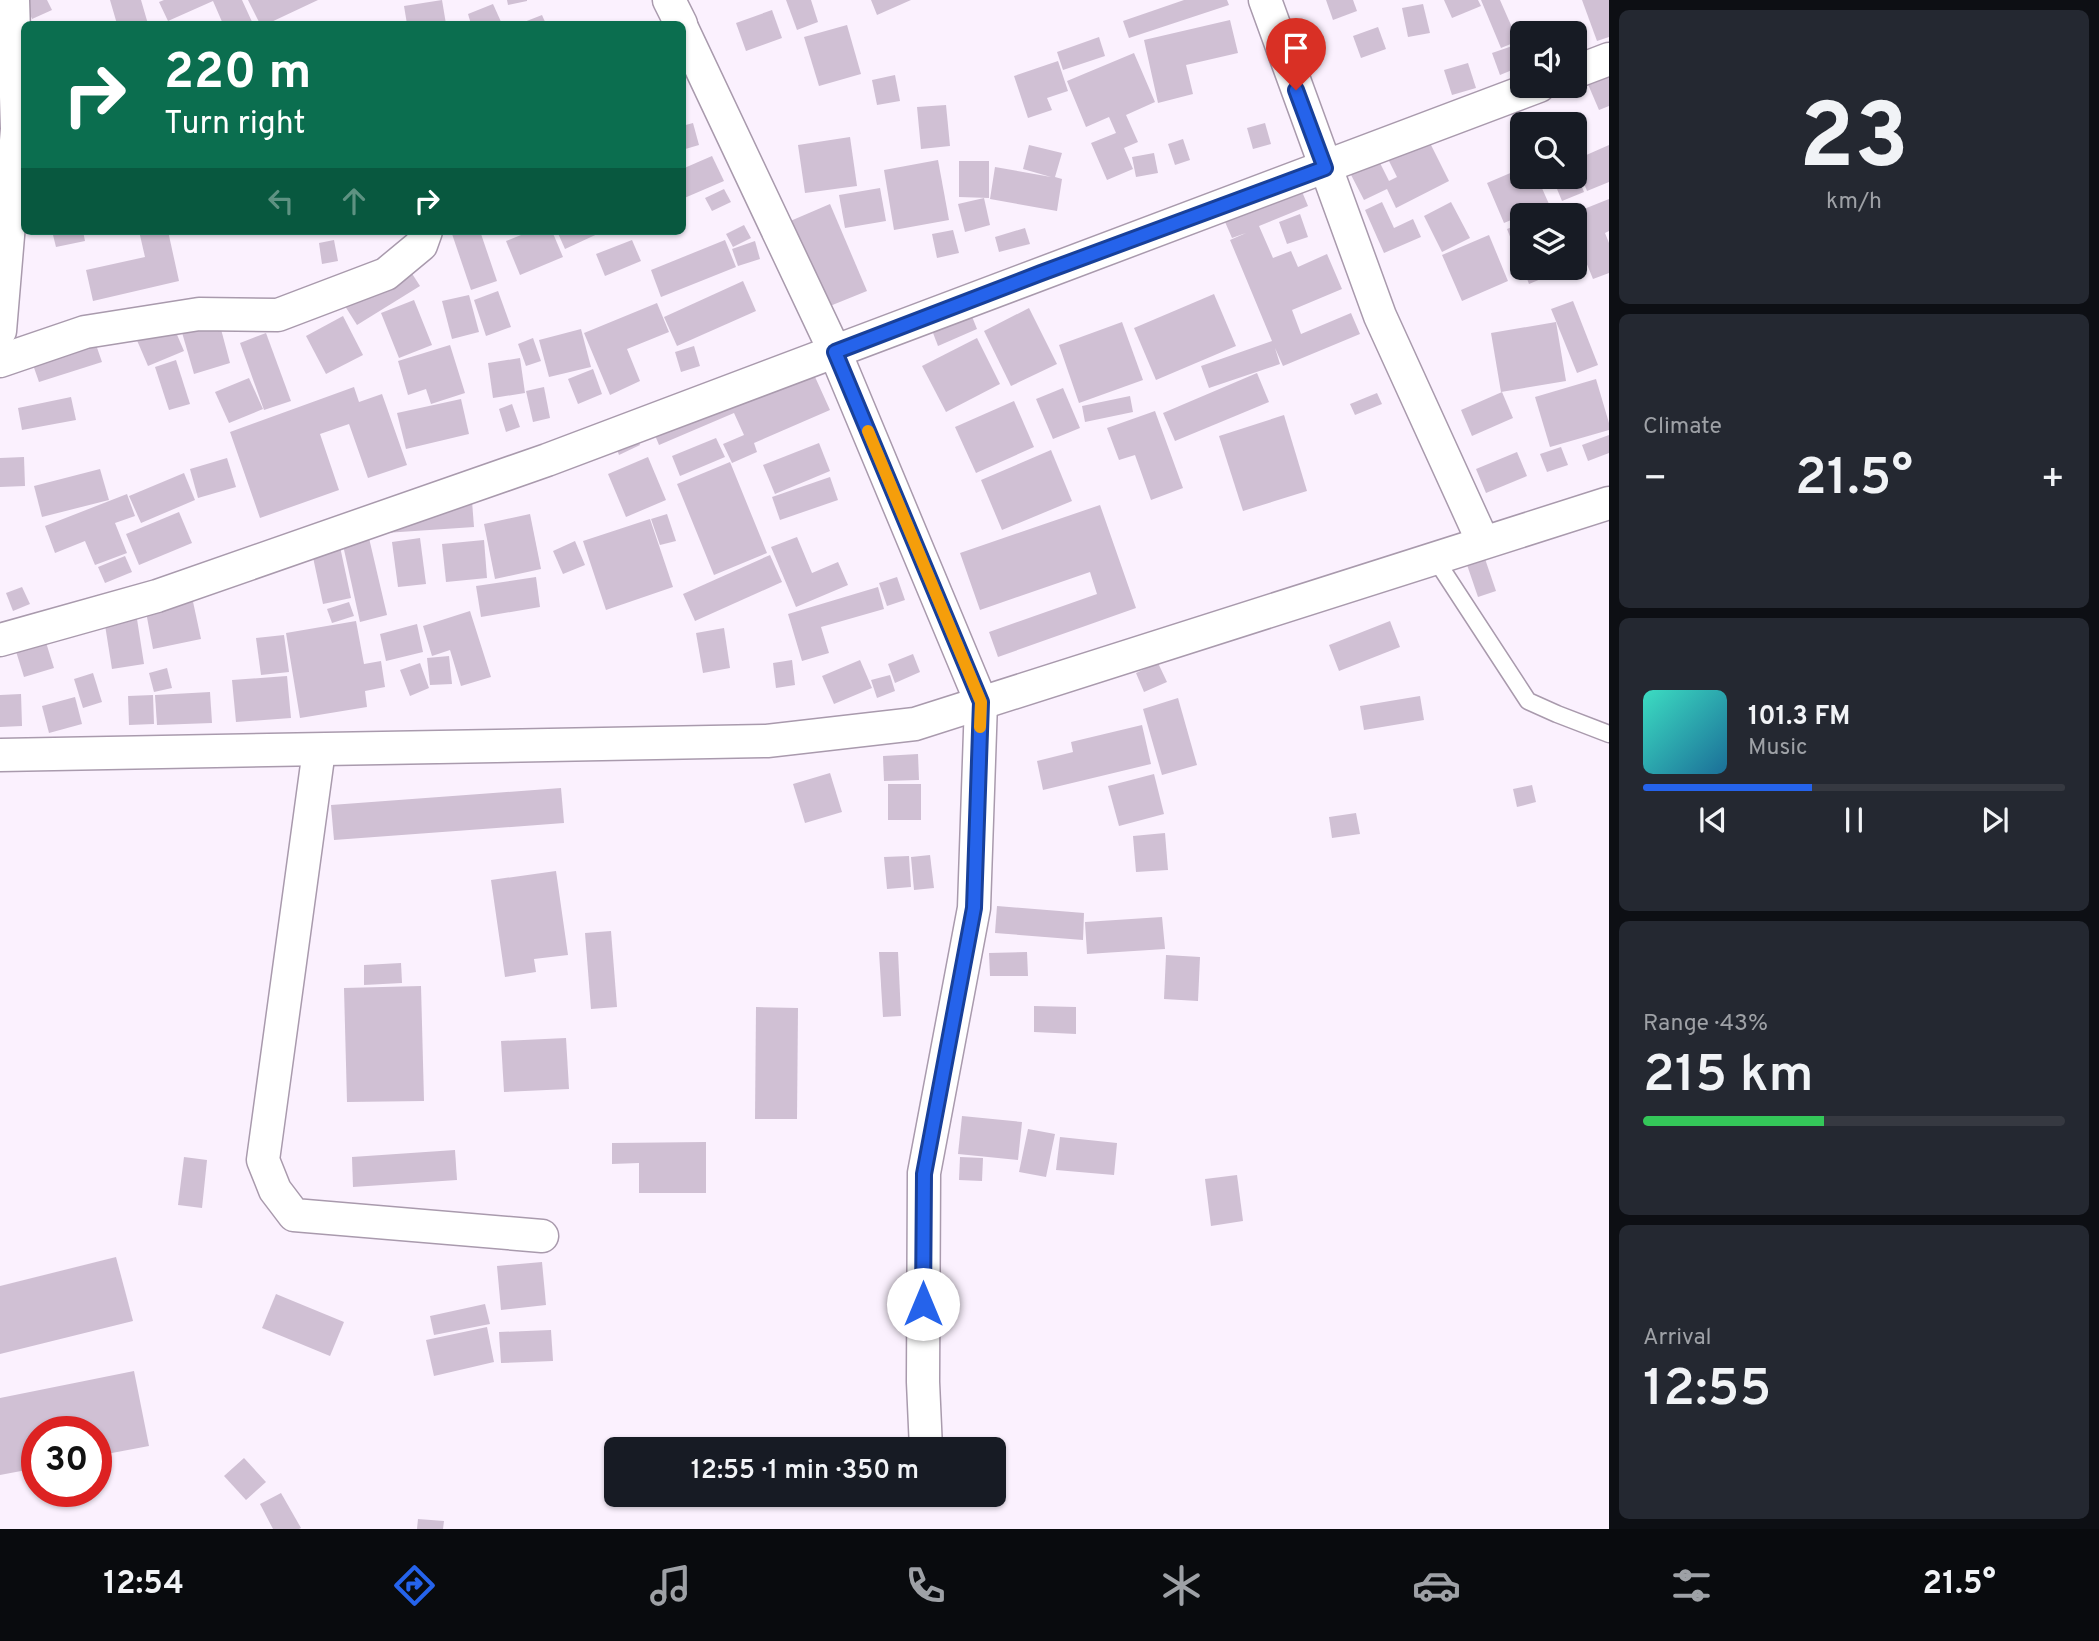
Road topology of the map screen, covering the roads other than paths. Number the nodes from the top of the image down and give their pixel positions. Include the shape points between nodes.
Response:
1 (13, 0) edge
2 (1265, 0) edge
3 (686, 39) edge
4 (1609, 59) edge
5 (1587, 67) edge
6 (1510, 97) edge
7 (1325, 168) junction
8 (425, 235) edge
9 (0, 331) edge
10 (835, 352) junction
11 (0, 361) edge
12 (1609, 503) edge
13 (1483, 542) junction
14 (1434, 557) junction
15 (0, 640) edge
16 (981, 702) junction
17 (1609, 734) edge
18 (319, 750) junction
19 (0, 755) edge
20 (542, 1236) dead end
21 (925, 1437) edge

1 - 9 street via 17,129
2 - 7 street
3 - 10 street
4 - 5 street
6 - 7 street
7 - 10 street
7 - 13 street via 1380,316
8 - 11 street via 421,245 386,274 278,315 200,314 85,332
10 - 15 street via 547,460 170,591
10 - 16 street
12 - 13 street
13 - 14 street
14 - 16 street
14 - 17 lane via 1528,701
16 - 18 street via 915,724 768,741
16 - 21 street via 974,908 924,1174
18 - 19 street
18 - 20 street via 263,1160 275,1190 294,1215

